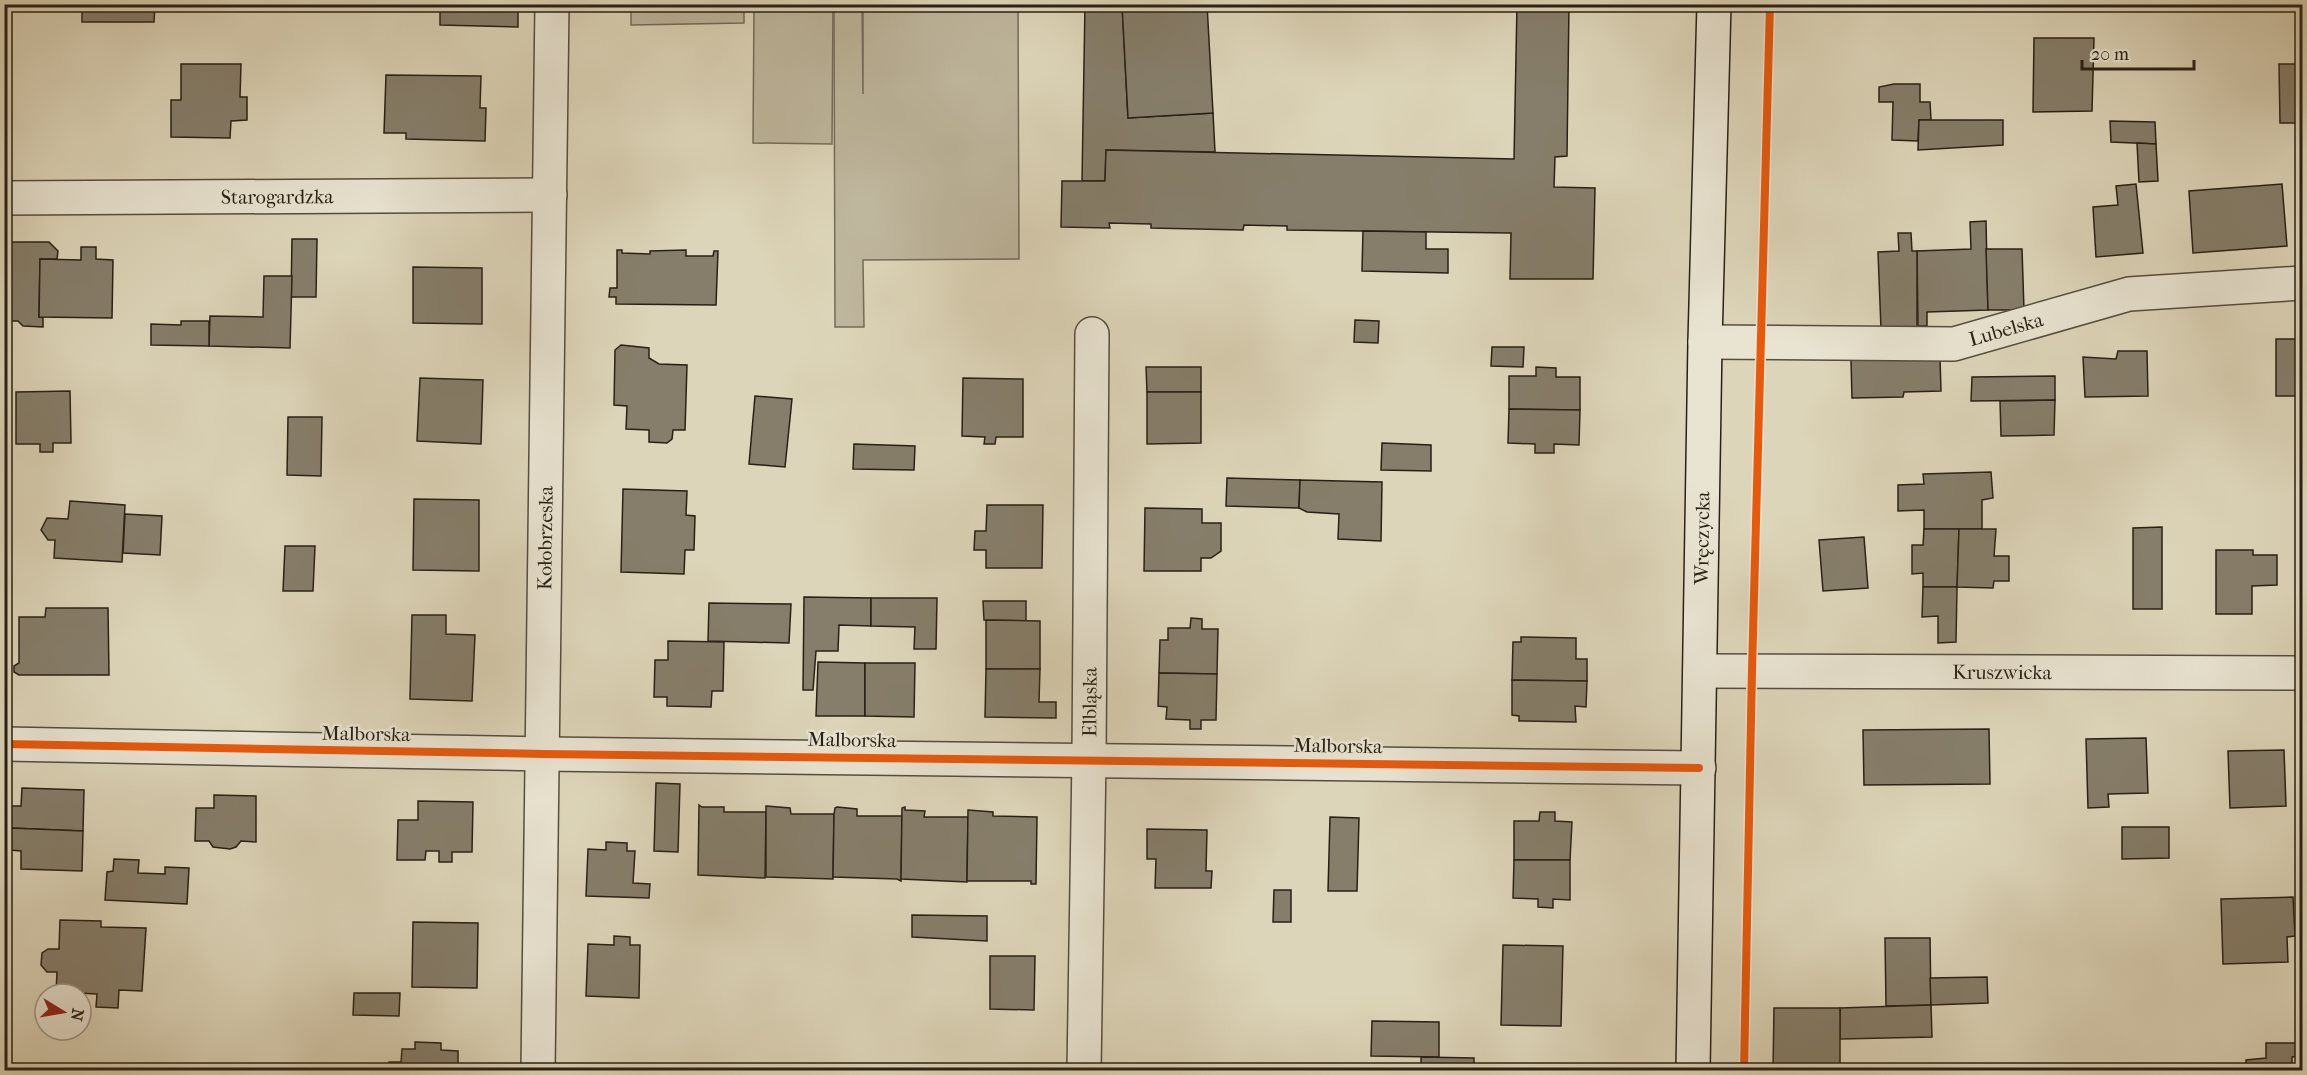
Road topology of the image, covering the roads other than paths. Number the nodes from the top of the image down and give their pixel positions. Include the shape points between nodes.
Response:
1 (552, 4) edge
2 (1714, 4) edge
3 (550, 195) junction
4 (4, 198) edge
5 (2302, 283) edge
6 (1092, 334) dead end
7 (1705, 342) junction
8 (1700, 671) junction
9 (2302, 674) edge
10 (4, 744) edge
11 (544, 753) junction
12 (1089, 758) junction
13 (1699, 768) junction
14 (538, 1071) edge
15 (1084, 1071) edge
16 (1693, 1071) edge

1 - 3 street, Kołobrzeska
2 - 7 street, Wręczycka
3 - 4 street, Starogardzka
3 - 11 street, Kołobrzeska
5 - 7 street, Lubelska via 2129,294 1954,344
6 - 12 street, Elbląska
7 - 8 street, Wręczycka
8 - 9 street, Kruszwicka
8 - 13 street, Wręczycka
10 - 11 street, Malborska
11 - 12 street, Malborska
11 - 14 street, Kołobrzeska
12 - 13 street, Malborska
12 - 15 street, Elbląska
13 - 16 street, Wręczycka

